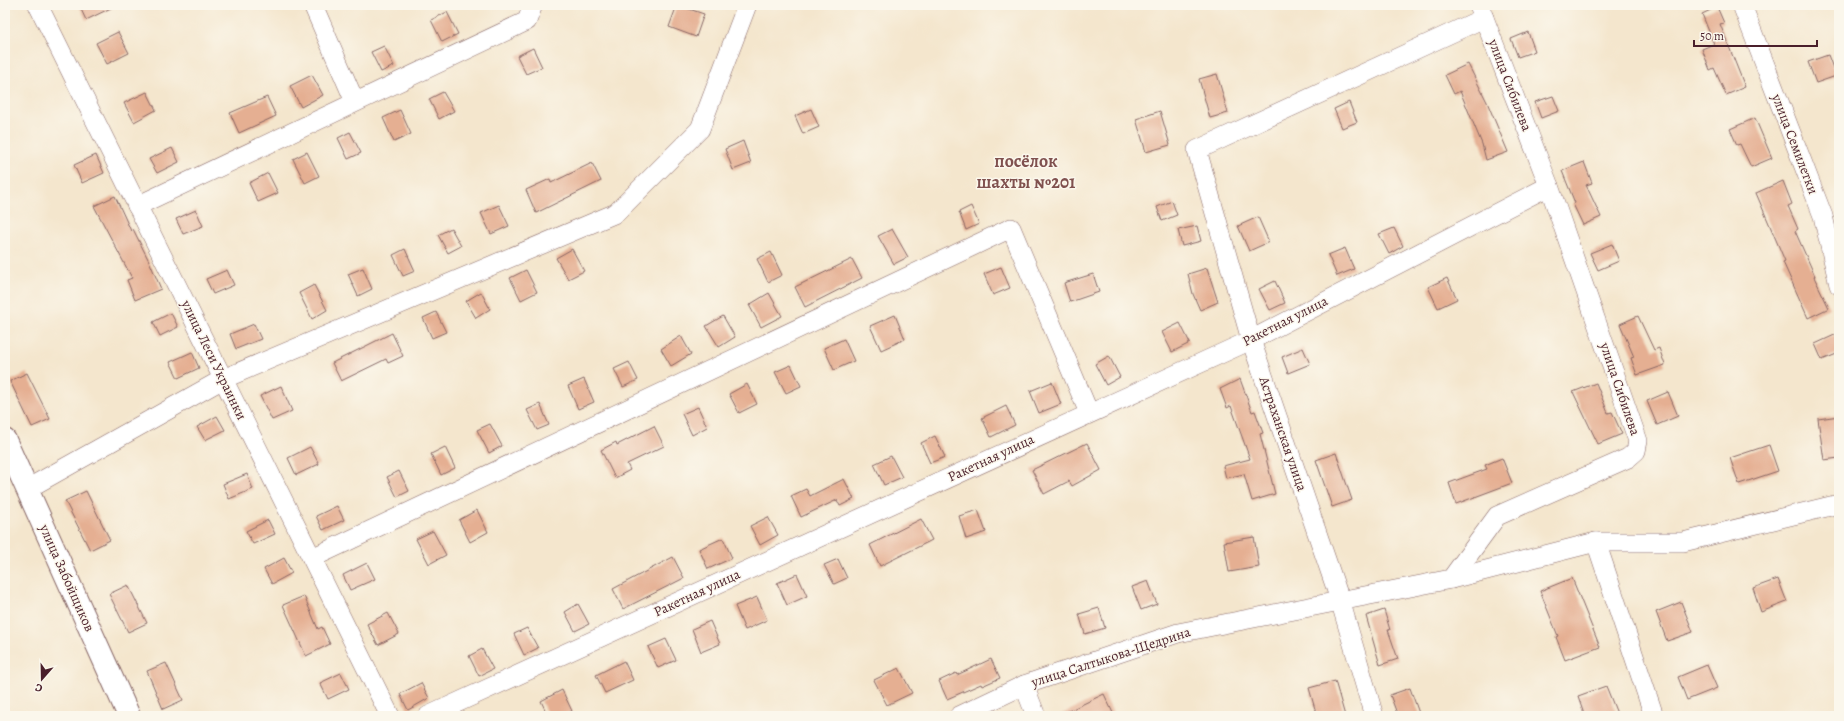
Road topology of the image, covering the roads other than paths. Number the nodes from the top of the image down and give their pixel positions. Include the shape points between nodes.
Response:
1 (38, 5) edge
2 (313, 5) edge
3 (533, 5) edge
4 (748, 5) edge
5 (1742, 5) edge
6 (1482, 11) edge
7 (355, 102) junction
8 (1549, 186) junction
9 (137, 206) junction
10 (1839, 285) edge
11 (1251, 340) junction
12 (223, 379) junction
13 (1089, 413) junction
14 (5, 440) edge
15 (27, 489) junction
16 (1839, 504) edge
17 (1596, 542) junction
18 (312, 558) junction
19 (1451, 579) junction
20 (1340, 600) junction
21 (1024, 685) junction
22 (129, 716) edge
23 (390, 716) edge
24 (428, 716) edge
25 (959, 716) edge
26 (1036, 716) edge
27 (1374, 716) edge
28 (1654, 716) edge

1 - 9 street, улица Леси Украинки
2 - 7 street
3 - 7 street via 527,21
4 - 12 street via 700,129 616,213
5 - 10 street, улица Семилетки via 1823,216
6 - 8 street, улица Сибилева
6 - 11 street, Астраханская улица via 1197,150
7 - 9 street
8 - 11 street, Ракетная улица
8 - 19 street, улица Сибилева via 1638,441 1636,451 1628,458 1497,516
9 - 12 street, улица Леси Украинки
11 - 13 street, Ракетная улица
11 - 20 street, Астраханская улица
12 - 15 street
12 - 18 street, улица Леси Украинки
13 - 18 street via 1011,228
13 - 24 street, Ракетная улица
14 - 15 main road, улица Забойщиков
15 - 22 main road, улица Забойщиков
16 - 17 street via 1683,542
17 - 19 street
17 - 28 street
18 - 23 street, улица Леси Украинки
19 - 20 street
20 - 21 street, улица Салтыкова-Щедрина via 1178,633
20 - 27 street, Астраханская улица
21 - 25 street, улица Салтыкова-Щедрина
21 - 26 street

